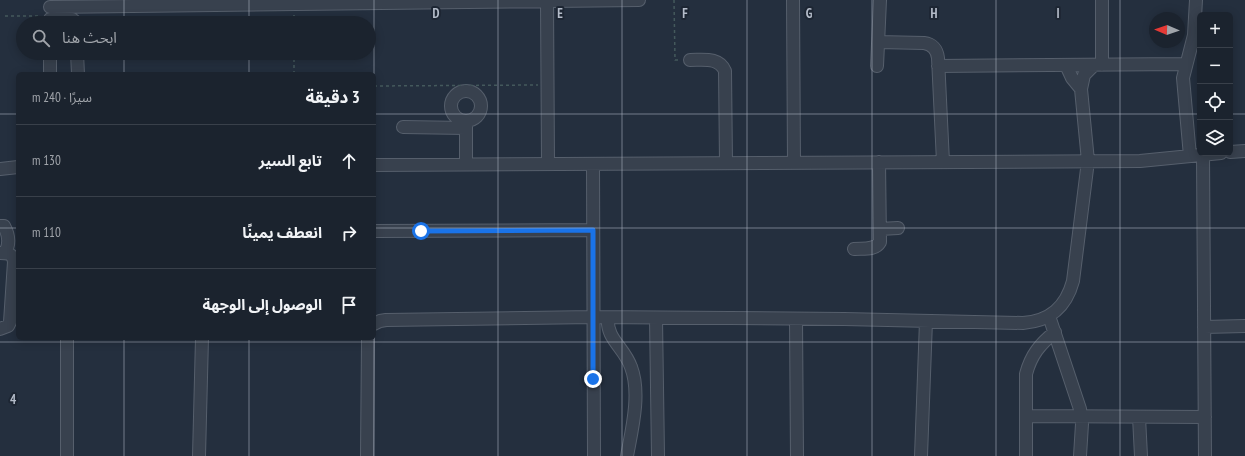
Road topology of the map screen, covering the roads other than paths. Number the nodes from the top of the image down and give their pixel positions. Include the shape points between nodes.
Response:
1 (639, 0) edge
2 (793, 0) edge
3 (880, 0) edge
4 (1102, 0) edge
5 (1196, 0) edge
6 (547, 1) junction
7 (176, 3) edge
8 (50, 13) edge
9 (61, 16) edge
10 (878, 42) junction
11 (50, 60) edge
12 (77, 60) edge
13 (690, 60) road end
14 (1186, 64) junction
15 (1066, 65) junction
16 (1098, 65) junction
17 (877, 66) dead end
18 (938, 66) junction
19 (50, 72) edge
20 (78, 72) edge
21 (1081, 89) junction
22 (466, 125) junction
23 (403, 127) dead end
24 (1245, 151) edge
25 (1233, 152) edge
26 (1190, 156) junction
27 (1197, 156) edge
28 (1204, 156) edge
29 (1088, 161) junction
30 (879, 162) junction
31 (943, 162) junction
32 (726, 163) junction
33 (794, 163) junction
34 (466, 164) junction
35 (548, 164) junction
36 (593, 164) junction
37 (376, 165) edge
38 (0, 226) edge
39 (898, 228) dead end
40 (880, 229) junction
41 (593, 230) junction
42 (376, 231) edge
43 (854, 249) dead end
44 (2, 253) edge
45 (1049, 316) junction
46 (593, 317) junction
47 (608, 318) junction
48 (656, 318) junction
49 (796, 319) junction
50 (926, 321) junction
51 (376, 322) edge
52 (1204, 326) junction
53 (1245, 326) edge
54 (0, 328) edge
55 (1054, 332) junction
56 (67, 340) edge
57 (202, 340) edge
58 (368, 340) edge
59 (1026, 416) junction
60 (1081, 416) junction
61 (1139, 417) junction
62 (1205, 417) junction
63 (67, 456) edge
64 (199, 456) edge
65 (367, 456) edge
66 (594, 456) edge
67 (627, 456) edge
68 (658, 456) edge
69 (797, 456) edge
70 (921, 456) edge
71 (1026, 456) edge
72 (1080, 456) edge
73 (1141, 456) edge
74 (1204, 456) edge

1 - 6 lane
2 - 33 lane
3 - 10 lane
4 - 16 lane
5 - 14 lane via 1194,35
6 - 7 lane
6 - 35 lane
7 - 8 lane
8 - 9 lane
10 - 17 lane
10 - 18 lane via 928,44 935,49
11 - 19 lane
12 - 20 lane
13 - 32 lane via 713,60 722,65 725,71
14 - 16 lane
14 - 26 lane via 1183,84
15 - 16 lane
15 - 18 lane
15 - 21 lane
16 - 21 lane via 1084,75
18 - 31 lane
21 - 29 lane
22 - 22 lane via 454,115 452,102 455,96 467,88 478,97 481,110 478,116
22 - 23 lane
22 - 34 lane
24 - 25 lane
26 - 27 lane
26 - 29 lane
28 - 52 lane
29 - 31 lane
29 - 45 lane via 1073,281 1067,297
30 - 31 lane
30 - 33 lane
30 - 40 lane
32 - 33 lane
32 - 36 lane
34 - 35 lane
34 - 37 lane
35 - 36 lane
36 - 41 lane
38 - 44 lane via 4,226 8,232 9,241
39 - 40 lane
40 - 43 lane via 880,242 877,246
41 - 42 lane
41 - 46 lane
44 - 54 lane via 12,256 14,262 10,322 8,326
45 - 50 lane via 1023,324
45 - 55 lane
46 - 47 lane
46 - 51 lane via 386,320
46 - 66 lane
47 - 48 lane
47 - 67 lane via 609,332 629,360 635,380 634,411
48 - 49 lane
48 - 68 lane
49 - 50 lane
49 - 69 lane
50 - 70 lane
52 - 53 lane
52 - 62 lane
55 - 59 lane via 1037,349 1028,365
55 - 60 lane
56 - 63 lane
57 - 64 lane
58 - 65 lane
59 - 60 lane
59 - 71 lane
60 - 61 lane
60 - 72 lane
61 - 62 lane
61 - 73 lane
62 - 74 lane

